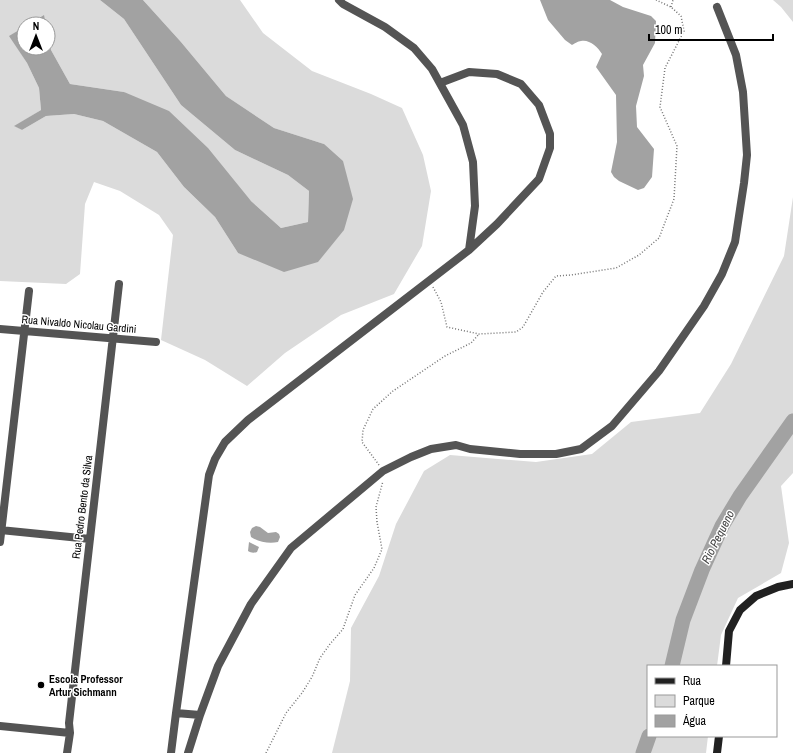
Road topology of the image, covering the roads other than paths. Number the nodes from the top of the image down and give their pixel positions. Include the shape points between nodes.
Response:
1 (338, 0) edge
2 (717, 7) dead end
3 (440, 83) junction
4 (469, 250) junction
5 (119, 284) dead end
6 (29, 291) dead end
7 (0, 329) edge
8 (25, 331) junction
9 (113, 338) junction
10 (156, 342) dead end
11 (1, 530) edge
12 (90, 539) junction
13 (0, 542) edge
14 (793, 584) edge
15 (726, 665) edge
16 (176, 713) junction
17 (200, 715) junction
18 (0, 726) edge
19 (70, 733) junction
20 (719, 737) edge
21 (68, 753) edge
22 (171, 753) edge
23 (188, 753) edge
24 (717, 753) edge

1 - 3 street via 414,48
2 - 17 street via 736,55 743,92 747,155 735,242 722,274 704,306 659,371 612,426 581,449 556,454 520,454 456,446 430,449 383,471 291,548 251,604 218,666
3 - 4 street via 463,125 473,162 475,206
3 - 4 street via 469,72 497,74 521,84 539,105 550,134 550,148 539,179
4 - 16 street via 248,420 225,442 209,475
5 - 9 street, Rua Pedro Bento da Silva
6 - 8 street
7 - 8 street, Rua Nivaldo Nicolau Gardini
8 - 9 street, Rua Nivaldo Nicolau Gardini
8 - 11 street
9 - 10 street, Rua Nivaldo Nicolau Gardini
9 - 12 street, Rua Pedro Bento da Silva
11 - 12 street
11 - 13 street
12 - 19 street, Rua Pedro Bento da Silva via 69,723
14 - 15 main road via 756,596 740,610 729,631
16 - 17 street
16 - 22 street
17 - 23 street
18 - 19 street
19 - 21 street, Rua Pedro Bento da Silva
20 - 24 main road

